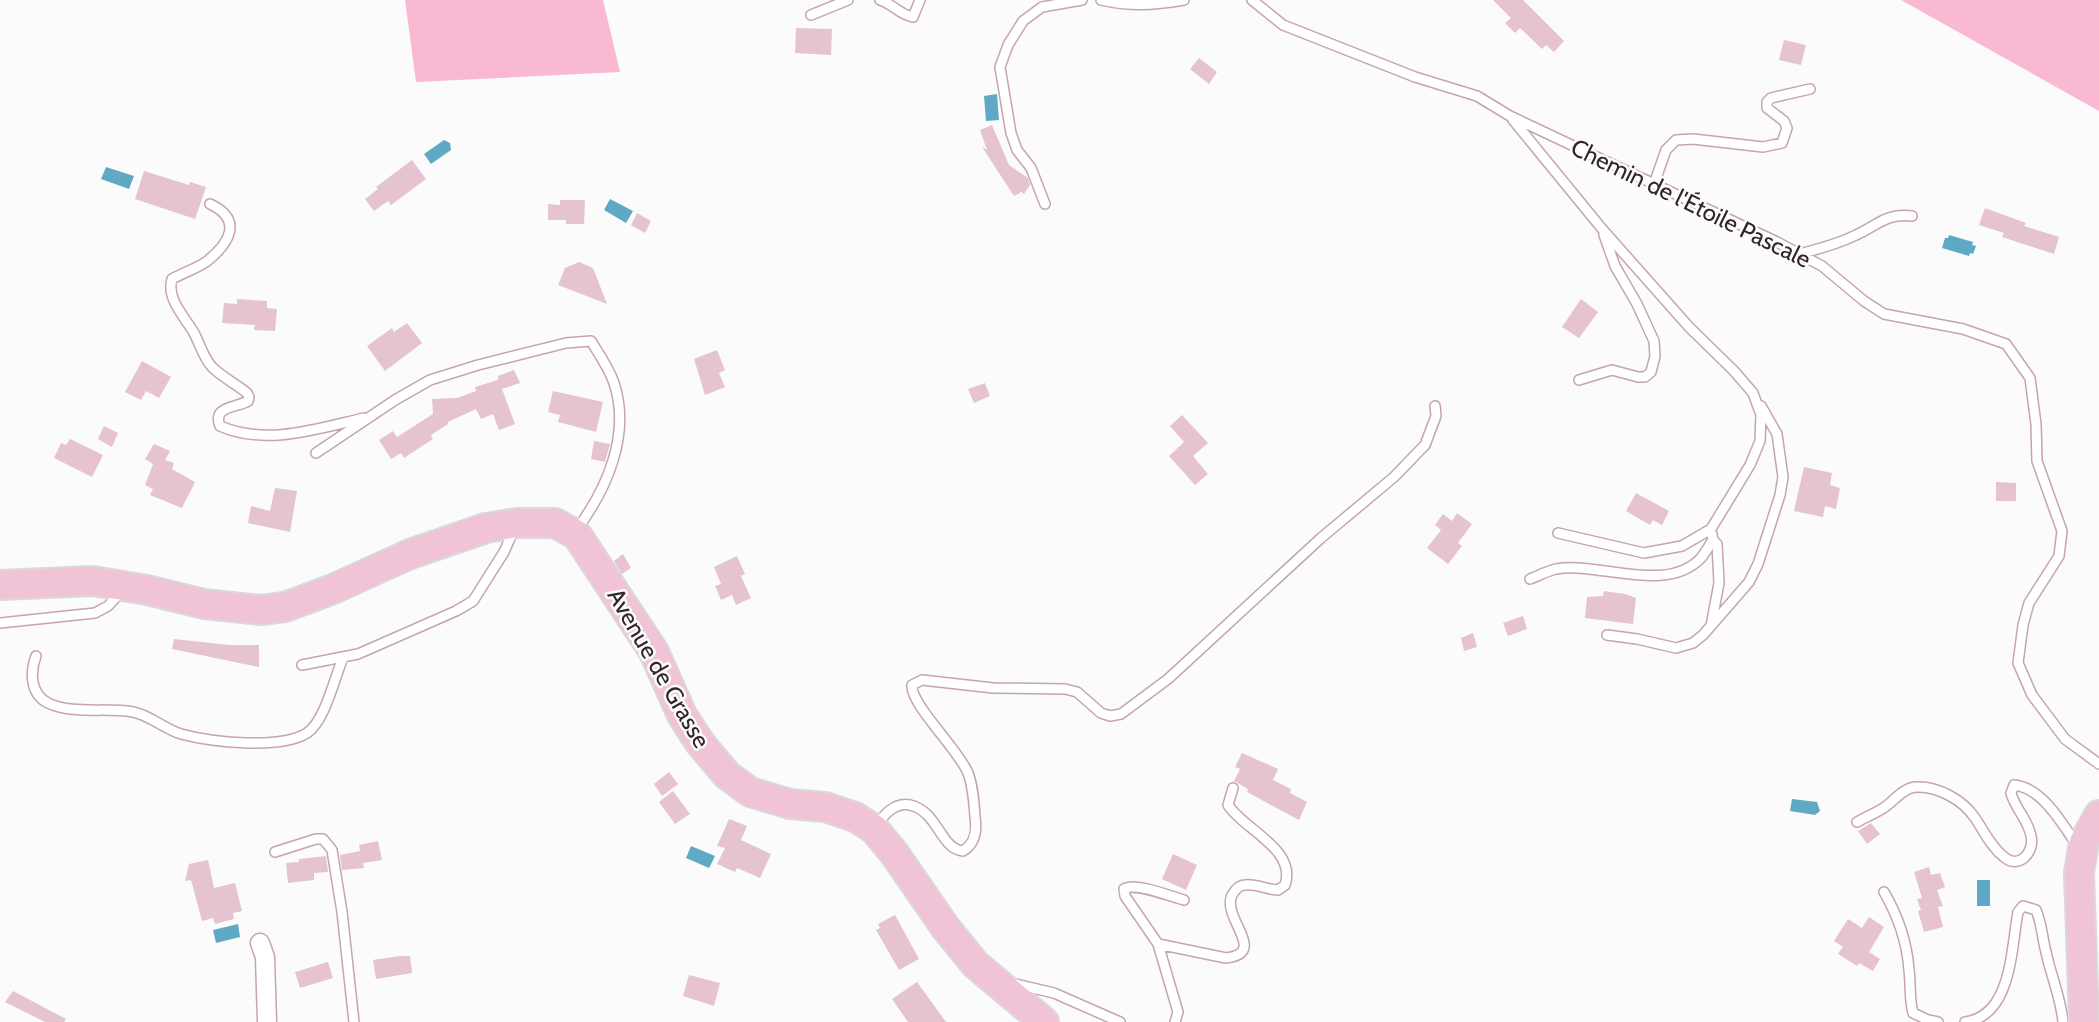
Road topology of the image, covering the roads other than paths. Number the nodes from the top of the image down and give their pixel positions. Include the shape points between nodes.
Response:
1 (848, 0) edge
2 (880, 0) edge
3 (920, 0) edge
4 (1082, 0) edge
5 (1101, 0) edge
6 (1184, 0) edge
7 (1252, 0) edge
8 (811, 15) dead end
9 (1810, 89) dead end
10 (1510, 116) junction
11 (1654, 184) junction
12 (210, 204) dead end
13 (1045, 204) dead end
14 (1912, 216) dead end
15 (1602, 230) junction
16 (1799, 254) junction
17 (1579, 380) dead end
18 (1753, 393) junction
19 (1435, 406) dead end
20 (369, 417) junction
21 (316, 453) dead end
22 (517, 523) junction
23 (1711, 529) junction
24 (1558, 533) dead end
25 (574, 534) junction
26 (1713, 540) junction
27 (1530, 579) dead end
28 (0, 585) edge
29 (125, 586) junction
30 (0, 624) edge
31 (1711, 626) junction
32 (1608, 635) dead end
33 (36, 656) dead end
34 (343, 658) junction
35 (302, 665) dead end
36 (2099, 764) edge
37 (1233, 788) dead end
38 (2099, 815) edge
39 (1857, 822) dead end
40 (874, 829) junction
41 (275, 852) dead end
42 (2082, 852) junction
43 (1884, 892) dead end
44 (1184, 901) dead end
45 (260, 943) dead end
46 (1158, 944) junction
47 (992, 979) junction
48 (267, 1022) edge
49 (354, 1022) edge
50 (1044, 1022) edge
51 (1120, 1022) edge
52 (1175, 1022) edge
53 (1938, 1022) edge
54 (1965, 1022) edge
55 (2063, 1022) edge
56 (2084, 1022) edge

1 - 8 lane
2 - 3 lane via 914,17
4 - 13 lane via 1042,7 1023,21 1000,67 1011,133
5 - 6 lane via 1141,6
7 - 10 lane, Chemin de l'Étoile Pascale via 1283,25 1477,96
9 - 11 lane via 1767,102 1767,108 1787,128 1782,144 1763,147 1676,140 1666,150
10 - 11 lane, Chemin de l'Étoile Pascale
10 - 15 lane
11 - 16 lane, Chemin de l'Étoile Pascale
12 - 20 lane via 228,215 229,236 205,262 170,284 176,306 206,360 249,397 242,405 219,413 220,426 264,436
14 - 16 lane via 1887,217 1827,248
15 - 17 lane via 1654,341 1655,356 1645,377 1612,370
15 - 18 lane
16 - 36 lane, Chemin de l'Étoile Pascale via 1884,313 1963,329 2006,344 2029,378 2037,461 2063,531 2059,556 2029,603 2018,663 2032,695 2065,739
18 - 23 lane via 1761,415 1760,441
18 - 31 lane via 1777,434 1783,477 1780,495 1749,582
19 - 40 lane via 1425,445 1394,477 1168,679 1121,714 1101,713 1077,692 1065,689 916,681 914,697 969,774 974,840 964,851 957,850 928,813 901,804
20 - 21 lane
20 - 25 lane via 430,380 566,343 591,341 614,382 618,436 607,482
22 - 25 main road via 555,523
22 - 29 main road via 486,528 410,554 285,607 230,608
22 - 34 lane via 473,601 434,622
23 - 24 lane via 1682,546 1644,553
23 - 26 lane
25 - 40 main road, Avenue de Grasse via 654,652 682,715 727,775 750,792 790,804 825,807
26 - 27 lane via 1701,558 1674,574 1556,569
26 - 31 lane via 1720,569
28 - 29 main road via 93,581
29 - 30 lane via 118,598 95,613
31 - 32 lane via 1693,643 1676,648
33 - 34 lane via 32,678 38,695 48,702 133,712 180,733 245,744 306,734 319,721
34 - 35 lane
37 - 46 lane via 1228,805 1274,847 1287,871 1285,885 1278,890 1244,884 1237,888 1229,907 1245,945 1236,957
38 - 42 main road
39 - 42 lane via 1904,791 1933,789 1967,808 2006,859 2022,860 2031,851 2032,839 2011,793 2014,785 2020,785 2042,800
40 - 47 main road, Avenue de Grasse via 945,926
41 - 49 lane via 316,838 332,850
42 - 56 main road via 2078,873
43 - 53 lane via 1904,940 1913,1013
44 - 46 lane via 1139,887 1124,889
45 - 48 street via 265,957
46 - 52 lane via 1178,1012
47 - 50 main road, Avenue de Grasse
47 - 51 lane via 1054,993
54 - 55 lane via 1984,1017 2001,997 2023,906 2036,910 2042,924

